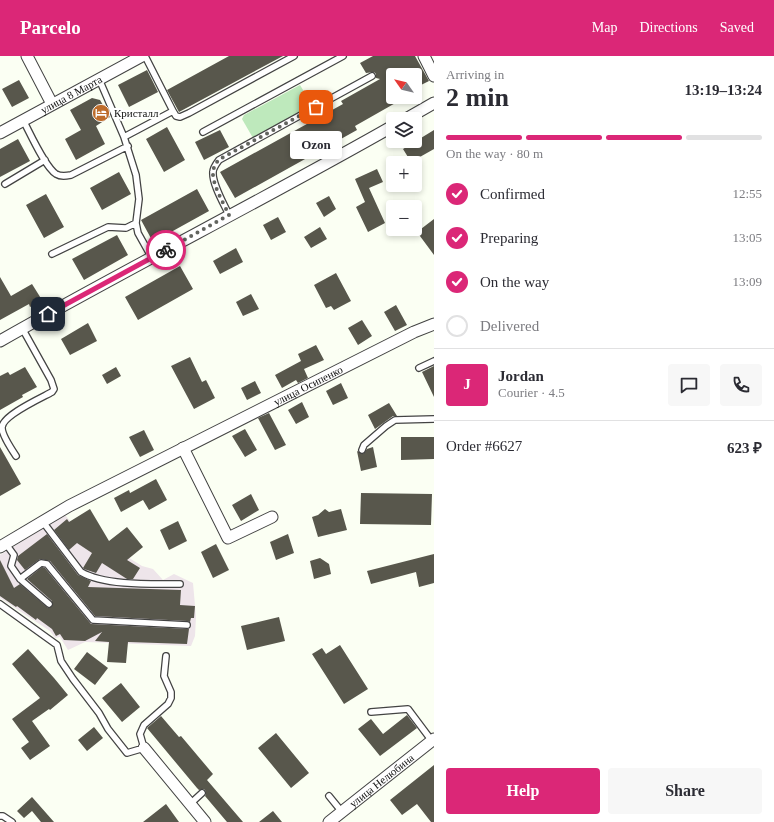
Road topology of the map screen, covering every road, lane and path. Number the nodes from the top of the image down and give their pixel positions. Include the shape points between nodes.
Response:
1 (27, 56) edge
2 (143, 56) edge
3 (294, 56) edge
4 (343, 56) edge
5 (424, 56) edge
6 (372, 76) dead end
7 (434, 76) edge
8 (99, 79) junction
9 (434, 103) edge
10 (52, 104) junction
11 (173, 111) junction
12 (418, 112) edge
13 (23, 120) junction
14 (386, 130) edge
15 (203, 132) dead end
16 (0, 133) edge
17 (124, 137) junction
18 (128, 146) junction
19 (45, 160) junction
20 (5, 184) dead end
21 (229, 215) junction
22 (136, 223) junction
23 (52, 254) dead end
24 (152, 258) junction
25 (434, 324) edge
26 (22, 328) junction
27 (0, 341) edge
28 (434, 361) edge
29 (419, 368) dead end
30 (434, 419) edge
31 (183, 448) junction
32 (362, 450) dead end
33 (16, 456) dead end
34 (272, 517) dead end
35 (43, 522) junction
36 (3, 546) edge
37 (20, 579) junction
38 (180, 584) dead end
39 (0, 604) edge
40 (49, 604) dead end
41 (187, 625) dead end
42 (166, 656) dead end
43 (371, 712) dead end
44 (433, 740) edge
45 (144, 748) junction
46 (202, 793) dead end
47 (330, 796) dead end
48 (190, 804) junction
49 (342, 812) junction
50 (0, 816) edge
51 (12, 822) edge
52 (205, 822) edge
53 (329, 822) edge

1 - 10 street
2 - 8 street, улица 8 Марта
2 - 11 lane
3 - 11 lane via 189,113 180,117
4 - 15 lane
5 - 7 street
6 - 21 lane via 218,160 214,167 214,182
8 - 10 street, улица 8 Марта
8 - 17 lane
9 - 12 street
10 - 13 street, улица 8 Марта
11 - 17 lane
13 - 16 street, улица 8 Марта
13 - 19 lane
14 - 21 street
17 - 18 lane
18 - 19 lane via 71,175 55,173
18 - 22 lane via 139,199
19 - 20 lane
21 - 24 street
22 - 23 lane via 126,228 108,227
22 - 24 lane via 138,233
24 - 26 street
25 - 31 street, улица Осипенко
26 - 27 street
26 - 33 lane via 54,389 10,416 2,424 2,430
28 - 29 lane
30 - 32 lane via 395,420 364,444
31 - 34 street via 228,538
31 - 35 street, улица Осипенко
35 - 36 street, улица Осипенко
35 - 38 lane via 81,572 90,577 133,584
36 - 37 lane via 14,555 11,566
37 - 40 lane
37 - 41 lane via 41,563 47,564 93,620
39 - 45 lane via 57,645 61,661 99,713 108,730 127,753
42 - 45 lane via 164,676 171,698 168,704 144,725 140,734
43 - 44 lane via 408,709
44 - 49 street, улица Нелюбина
45 - 48 street
46 - 48 lane
47 - 49 lane
48 - 52 street
49 - 53 street, улица Нелюбина
50 - 51 lane

